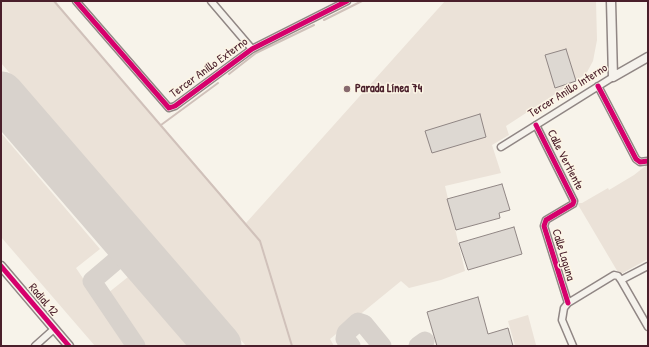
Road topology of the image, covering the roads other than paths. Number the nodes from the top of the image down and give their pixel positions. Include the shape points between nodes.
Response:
1 (76, 1) edge
2 (210, 1) edge
3 (347, 1) edge
4 (611, 1) edge
5 (252, 49) junction
6 (648, 57) edge
7 (613, 77) junction
8 (598, 86) junction
9 (536, 125) junction
10 (501, 147) dead end
11 (648, 161) edge
12 (573, 204) joint
13 (1, 266) edge
14 (648, 266) edge
15 (621, 280) junction
16 (568, 303) junction
17 (648, 327) edge
18 (54, 329) junction
19 (35, 346) edge
20 (69, 346) edge
21 (573, 346) edge

1 - 5 street, Tercer Anillo Externo via 169,108
2 - 5 street
3 - 5 street, Tercer Anillo Externo
4 - 7 street
6 - 7 street, Tercer Anillo Interno
7 - 8 street, Tercer Anillo Interno
8 - 9 street, Tercer Anillo Interno
8 - 11 street via 636,160
9 - 10 street, Tercer Anillo Interno
9 - 12 street, Calle Vertiente via 573,198
12 - 16 street, Calle Laguna via 548,219 544,226
13 - 18 street, Radial 12
14 - 15 street
15 - 16 street via 614,275
15 - 17 street
16 - 21 street via 564,308 562,320
18 - 19 street
18 - 20 street, Radial 12

